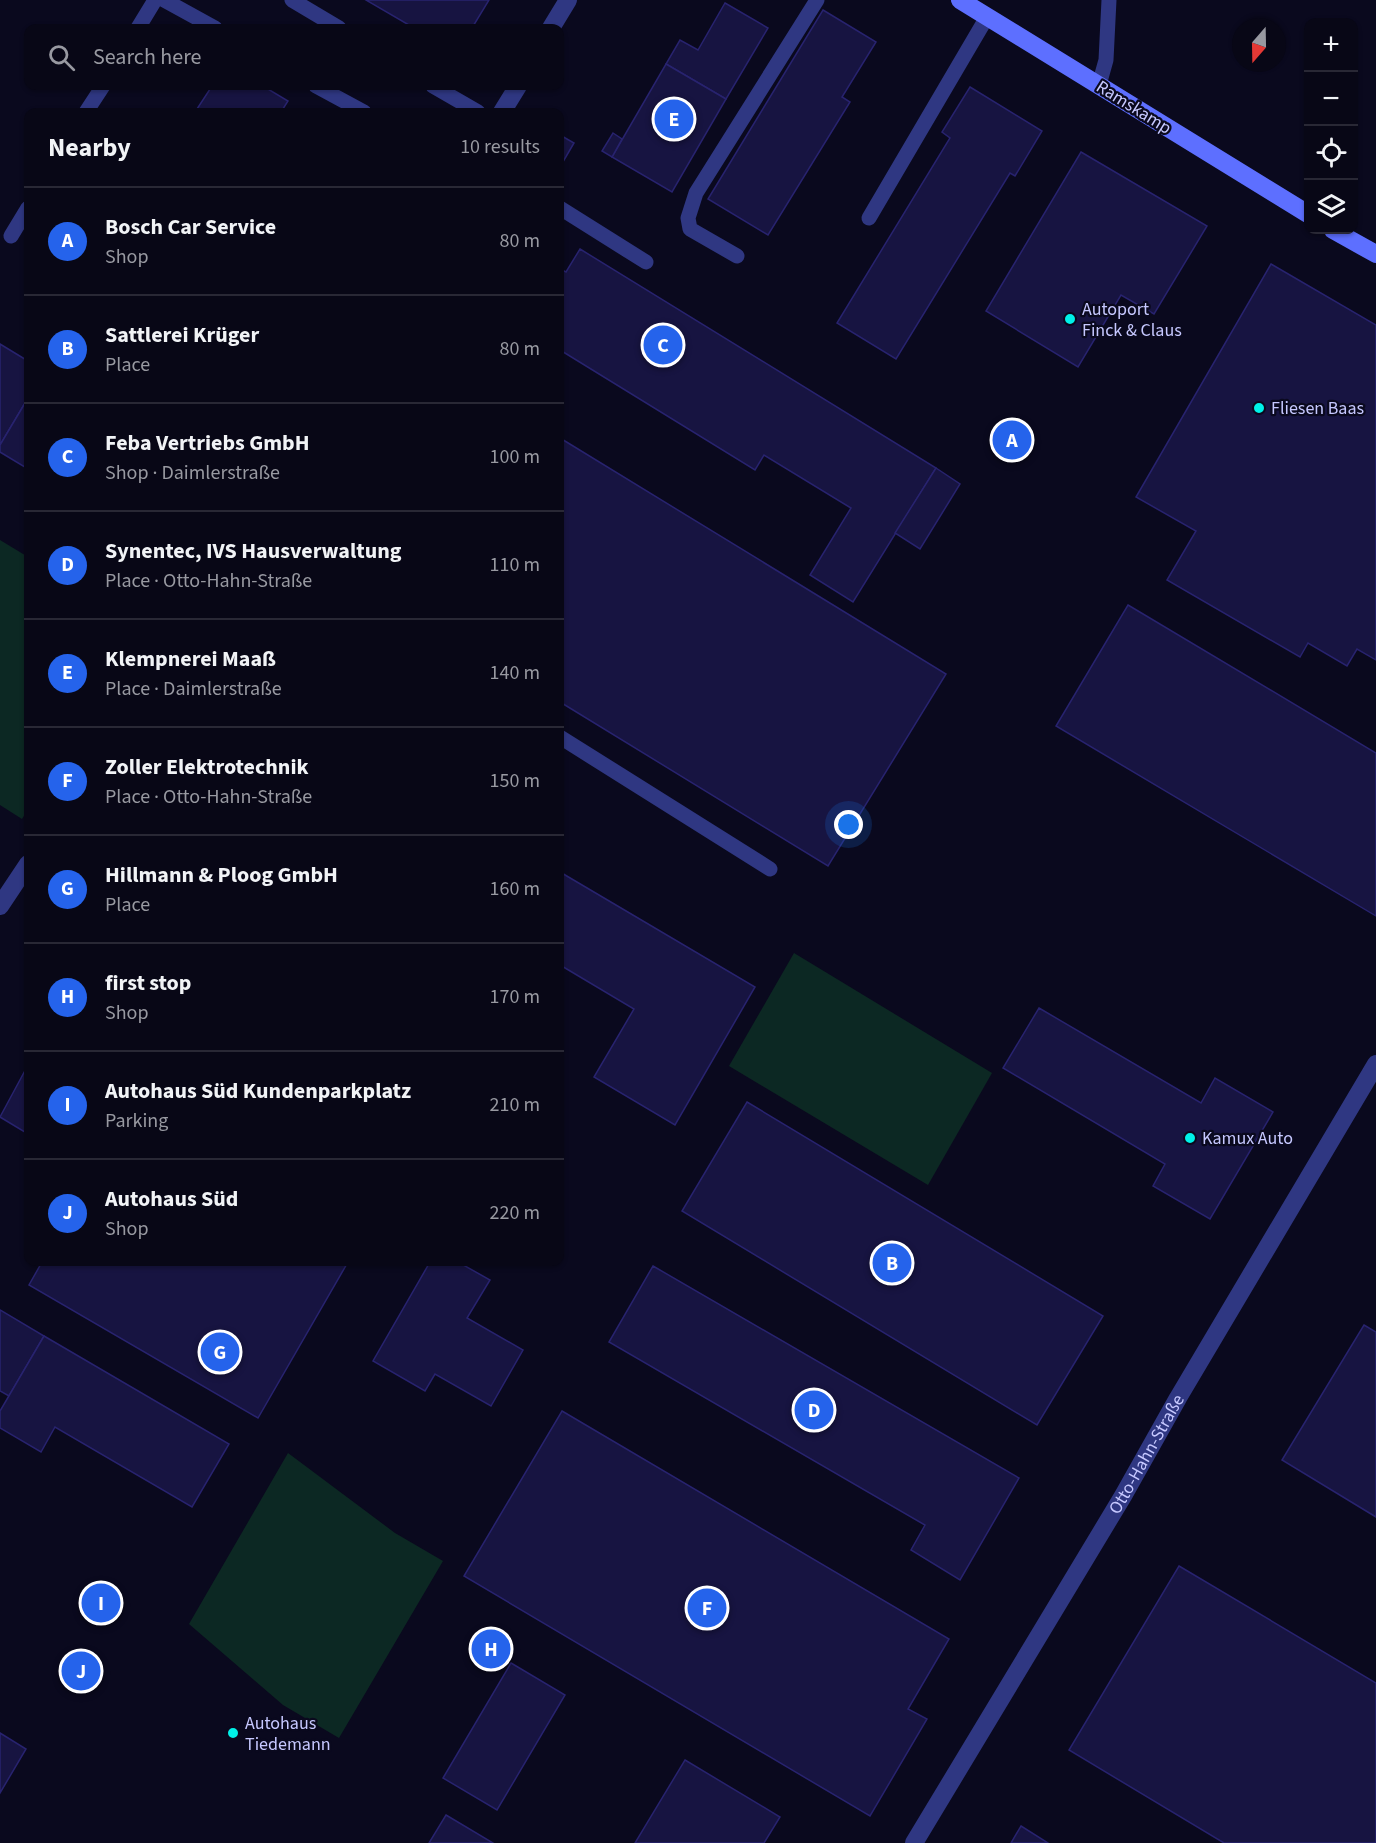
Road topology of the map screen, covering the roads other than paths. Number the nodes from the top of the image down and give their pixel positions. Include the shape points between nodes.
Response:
1 (155, 0) edge
2 (164, 0) edge
3 (292, 0) edge
4 (568, 0) edge
5 (816, 0) edge
6 (960, 0) edge
7 (1108, 0) edge
8 (987, 17) junction
9 (140, 24) edge
10 (208, 24) edge
11 (332, 24) edge
12 (553, 24) edge
13 (1099, 85) junction
14 (100, 90) edge
15 (323, 90) edge
16 (441, 90) edge
17 (516, 90) edge
18 (89, 108) edge
19 (357, 108) edge
20 (471, 108) edge
21 (504, 108) edge
22 (564, 211) edge
23 (1304, 212) edge
24 (24, 215) edge
25 (869, 218) dead end
26 (1340, 234) edge
27 (11, 236) dead end
28 (1376, 254) edge
29 (737, 256) dead end
30 (646, 262) dead end
31 (564, 740) edge
32 (770, 869) dead end
33 (24, 870) edge
34 (0, 906) edge
35 (1376, 1064) edge
36 (914, 1843) edge

1 - 9 lane
2 - 10 lane
3 - 11 lane
4 - 12 street
5 - 29 lane via 696,193 688,219 690,229
6 - 8 street, Ramskamp
7 - 13 lane via 1106,60
8 - 13 street, Ramskamp
8 - 25 lane
13 - 23 street, Ramskamp
14 - 18 lane
15 - 19 lane
16 - 20 lane
17 - 21 street
22 - 30 lane
24 - 27 lane
26 - 28 street
31 - 32 lane
33 - 34 street
35 - 36 street, Otto-Hahn-Straße

